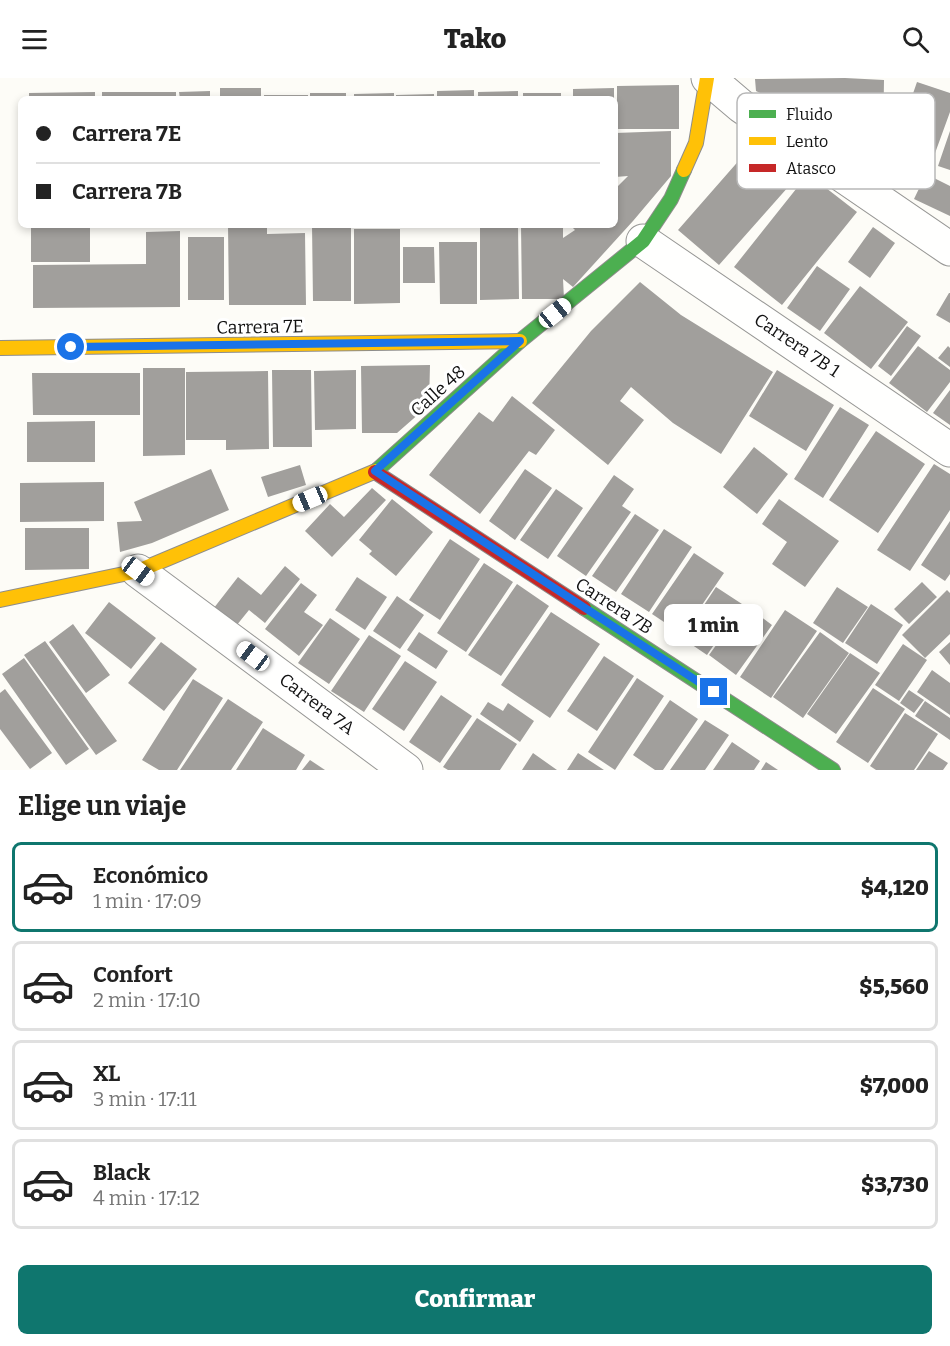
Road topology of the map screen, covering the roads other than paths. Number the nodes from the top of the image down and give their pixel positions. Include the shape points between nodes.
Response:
1 (707, 78) edge
2 (737, 103) edge
3 (862, 189) edge
4 (643, 241) junction
5 (950, 249) edge
6 (520, 341) junction
7 (0, 348) edge
8 (950, 450) edge
9 (375, 471) junction
10 (138, 571) junction
11 (0, 600) edge
12 (406, 770) edge
13 (833, 770) edge

1 - 2 street
1 - 4 street, Calle 48 via 696,143 671,199
3 - 5 street
4 - 6 street, Calle 48
4 - 8 street, Carrera 7B 1
6 - 7 street, Carrera 7E
6 - 9 street, Calle 48
9 - 10 street, Calle 48
9 - 13 street, Carrera 7B
10 - 11 street
10 - 12 street, Carrera 7A

